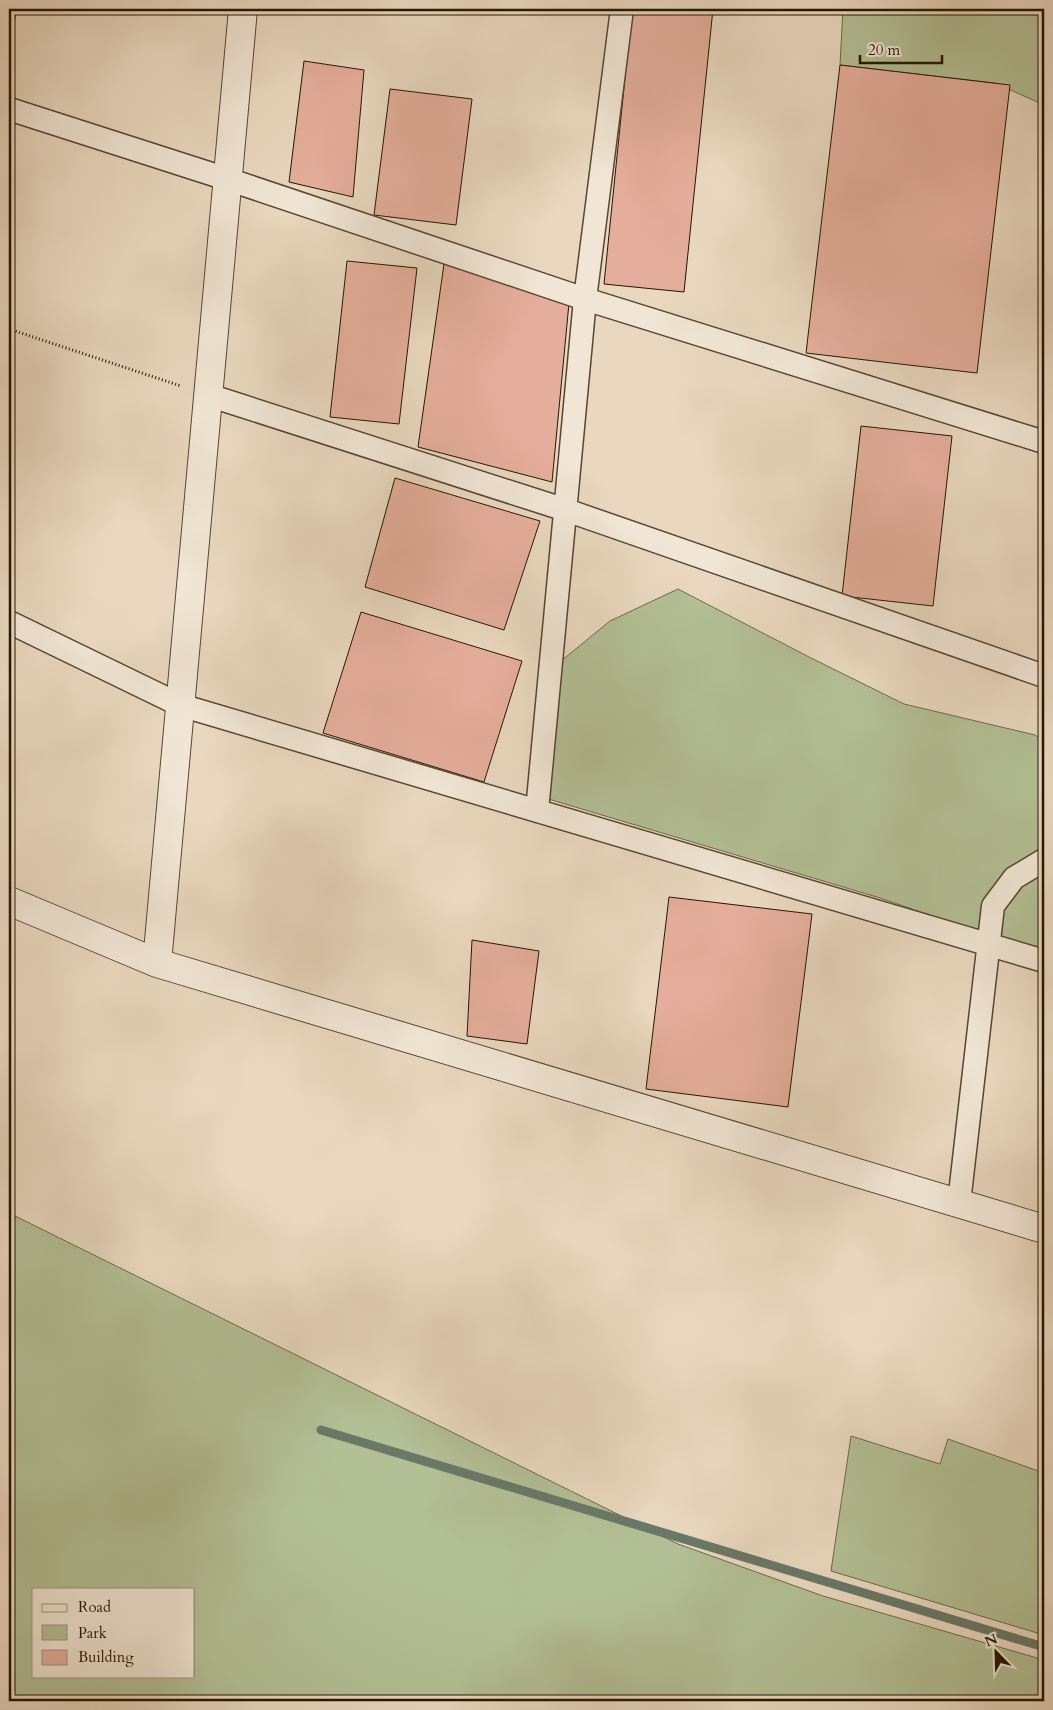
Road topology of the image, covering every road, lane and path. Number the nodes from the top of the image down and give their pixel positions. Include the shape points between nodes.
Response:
1 (243, 9) edge
2 (622, 9) edge
3 (9, 109) edge
4 (227, 179) junction
5 (585, 299) junction
6 (9, 328) edge
7 (208, 395) junction
8 (1044, 442) edge
9 (566, 510) junction
10 (9, 622) edge
11 (1044, 676) edge
12 (180, 705) junction
13 (537, 811) junction
14 (1044, 860) edge
15 (9, 901) edge
16 (989, 945) junction
17 (1044, 961) edge
18 (157, 963) junction
19 (959, 1203) junction
20 (1044, 1229) edge

1 - 4 street
2 - 5 street
3 - 4 street
4 - 5 street
4 - 7 street
5 - 8 street
5 - 9 street
6 - 7 path
7 - 9 street
7 - 12 street
9 - 11 street
9 - 13 street
10 - 12 street
12 - 13 street
12 - 18 street
13 - 16 street
14 - 16 street via 1014,878 993,906
15 - 18 street
16 - 17 street
16 - 19 street
18 - 19 street
19 - 20 street

